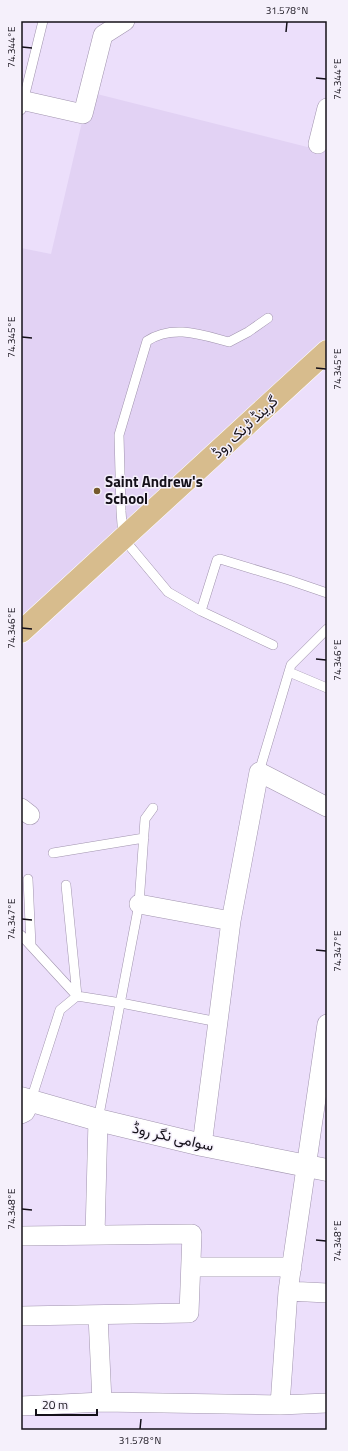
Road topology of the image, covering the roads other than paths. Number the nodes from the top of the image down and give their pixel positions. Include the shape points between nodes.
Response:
1 (43, 21) edge
2 (125, 21) edge
3 (22, 104) edge
4 (327, 108) edge
5 (318, 144) dead end
6 (268, 318) dead end
7 (327, 351) edge
8 (123, 538) junction
9 (327, 593) edge
10 (202, 611) junction
11 (327, 629) edge
12 (21, 632) edge
13 (272, 645) dead end
14 (289, 672) junction
15 (327, 688) edge
16 (259, 772) junction
17 (327, 807) edge
18 (153, 808) dead end
19 (144, 838) junction
20 (53, 853) dead end
21 (28, 879) dead end
22 (66, 885) dead end
23 (139, 904) junction
24 (231, 921) junction
25 (21, 935) edge
26 (31, 946) junction
27 (78, 996) junction
28 (121, 1003) junction
29 (218, 1022) junction
30 (327, 1024) edge
31 (24, 1104) edge
32 (98, 1120) junction
33 (202, 1144) junction
34 (317, 1168) edge
35 (96, 1235) junction
36 (21, 1236) edge
37 (191, 1267) junction
38 (292, 1267) junction
39 (288, 1291) junction
40 (327, 1293) edge
41 (98, 1315) junction
42 (21, 1316) edge
43 (102, 1402) junction
44 (327, 1403) edge
45 (280, 1405) junction
46 (21, 1406) edge

1 - 3 lane
2 - 3 street via 103,35 83,114
4 - 5 street
6 - 8 lane via 229,342 194,332 155,336 147,341 120,435
7 - 8 main road, گرینڈ ٹرنک روڈ
8 - 10 lane via 168,592
8 - 12 main road, گرینڈ ٹرنک روڈ
9 - 10 lane via 220,559 217,560
10 - 13 lane
11 - 14 lane via 291,665
14 - 15 lane
14 - 16 lane
16 - 17 street
16 - 24 street
18 - 19 lane via 145,819
19 - 20 lane
19 - 23 lane
21 - 26 lane
22 - 27 lane
23 - 24 street
23 - 28 lane
24 - 29 street
25 - 26 lane
26 - 27 lane
27 - 28 lane
27 - 31 lane via 60,1010
28 - 29 lane
28 - 32 lane
29 - 33 street
30 - 34 street
31 - 32 street, سوامی نگر روڈ
32 - 33 street, سوامی نگر روڈ
32 - 35 street
33 - 34 street, سوامی نگر روڈ
34 - 38 street
35 - 36 street
35 - 37 street via 192,1234
37 - 38 street
37 - 41 street via 190,1313
38 - 39 street
39 - 40 street
39 - 45 street
41 - 42 street
41 - 43 street
43 - 45 street
43 - 46 street
44 - 45 street

